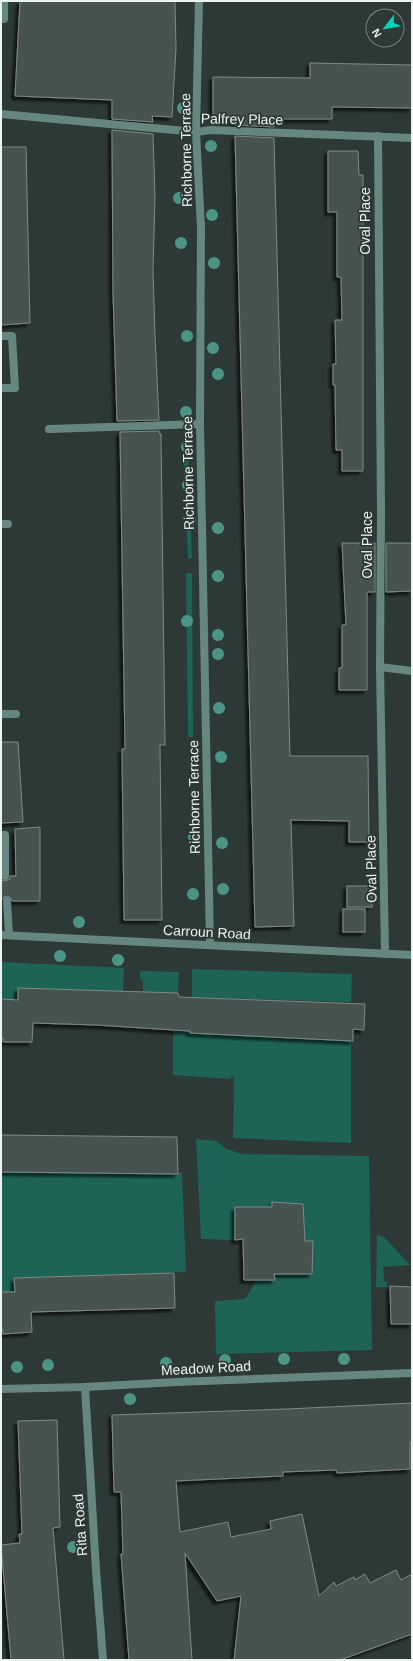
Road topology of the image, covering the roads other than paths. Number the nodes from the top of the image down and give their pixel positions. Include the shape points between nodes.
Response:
1 (4, 1) edge
2 (199, 1) edge
3 (3, 15) edge
4 (1, 114) edge
5 (196, 132) junction
6 (378, 136) junction
7 (412, 138) edge
8 (1, 336) edge
9 (1, 388) edge
10 (200, 424) junction
11 (49, 429) dead end
12 (380, 668) junction
13 (412, 671) edge
14 (1, 714) edge
15 (16, 714) dead end
16 (1, 835) edge
17 (5, 876) dead end
18 (7, 901) dead end
19 (5, 935) edge
20 (210, 945) junction
21 (385, 954) junction
22 (412, 955) edge
23 (412, 1373) edge
24 (85, 1388) junction
25 (1, 1389) edge
26 (103, 1660) edge

1 - 3 street
2 - 5 street, Richborne Terrace
4 - 5 street, Palfrey Place
5 - 6 street, Palfrey Place via 211,130
5 - 10 street, Richborne Terrace via 200,228
6 - 7 street, Palfrey Place
6 - 12 street, Oval Place
8 - 9 street via 12,336 15,388
10 - 11 street
10 - 20 street, Richborne Terrace
12 - 13 street
12 - 21 street, Oval Place
14 - 15 street
16 - 17 street via 5,835
18 - 19 street
19 - 20 street, Carroun Road
20 - 21 street, Carroun Road
21 - 22 street, Carroun Road
23 - 24 street, Meadow Road
24 - 25 street, Meadow Road
24 - 26 street, Rita Road

